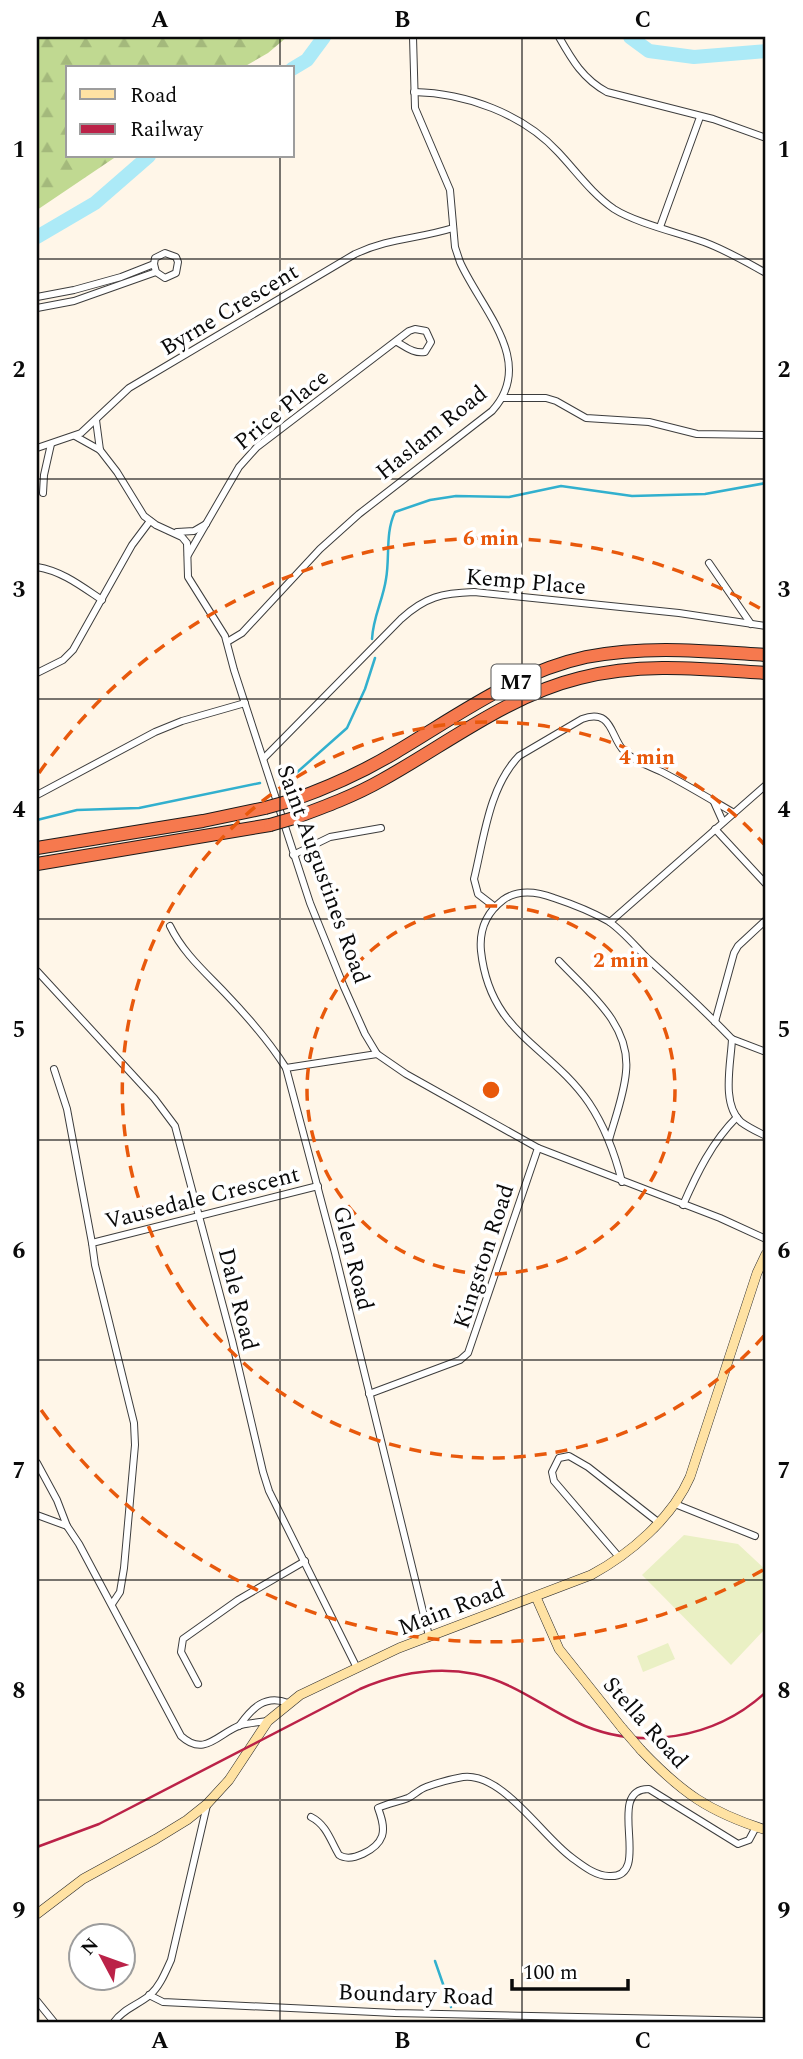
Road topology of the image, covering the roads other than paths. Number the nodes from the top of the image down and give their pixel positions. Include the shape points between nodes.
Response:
1 (413, 37) edge
2 (559, 37) edge
3 (414, 92) junction
4 (701, 117) junction
5 (766, 138) edge
6 (660, 227) junction
7 (453, 228) junction
8 (153, 264) junction
9 (156, 272) junction
10 (766, 272) edge
11 (122, 280) junction
12 (37, 297) edge
13 (37, 308) edge
14 (397, 342) junction
15 (503, 398) junction
16 (96, 420) junction
17 (766, 435) edge
18 (75, 436) junction
19 (51, 444) junction
20 (37, 448) edge
21 (100, 450) junction
22 (43, 493) dead end
23 (150, 521) junction
24 (209, 522) junction
25 (175, 532) junction
26 (188, 555) junction
27 (709, 563) dead end
28 (37, 567) edge
29 (102, 600) junction
30 (738, 604) junction
31 (733, 621) junction
32 (751, 624) junction
33 (766, 626) edge
34 (227, 642) junction
35 (766, 656) edge
36 (37, 673) edge
37 (766, 673) edge
38 (245, 703) junction
39 (264, 758) junction
40 (766, 785) edge
41 (37, 795) edge
42 (713, 800) junction
43 (734, 813) junction
44 (723, 822) junction
45 (380, 828) dead end
46 (715, 829) junction
47 (37, 848) edge
48 (293, 855) junction
49 (37, 864) edge
50 (766, 884) edge
51 (495, 907) junction
52 (766, 920) edge
53 (610, 922) junction
54 (170, 926) dead end
55 (559, 961) dead end
56 (37, 971) edge
57 (715, 1022) junction
58 (732, 1039) junction
59 (766, 1052) edge
60 (377, 1054) junction
61 (286, 1068) junction
62 (54, 1069) dead end
63 (737, 1117) junction
64 (765, 1133) edge
65 (609, 1140) junction
66 (538, 1148) junction
67 (622, 1182) junction
68 (318, 1186) junction
69 (682, 1205) junction
70 (200, 1215) junction
71 (766, 1239) edge
72 (92, 1243) junction
73 (766, 1254) edge
74 (369, 1394) junction
75 (37, 1463) edge
76 (676, 1504) junction
77 (37, 1516) edge
78 (658, 1522) junction
79 (67, 1526) junction
80 (755, 1536) dead end
81 (619, 1557) junction
82 (305, 1561) junction
83 (536, 1597) junction
84 (112, 1604) junction
85 (429, 1636) junction
86 (357, 1668) junction
87 (198, 1684) dead end
88 (288, 1703) junction
89 (268, 1721) junction
90 (239, 1726) junction
91 (207, 1804) junction
92 (311, 1817) dead end
93 (761, 1829) edge
94 (37, 1914) edge
95 (149, 1996) junction
96 (37, 2001) edge
97 (395, 2013) junction
98 (511, 2019) edge
99 (553, 2019) edge
100 (593, 2019) edge
101 (766, 2021) edge
102 (54, 2022) edge
103 (114, 2022) edge
104 (395, 2022) edge

1 - 3 street, Haslam Road
2 - 4 street via 577,68 597,86 618,96
3 - 6 street via 453,96 516,120 544,138 616,210
3 - 7 street, Haslam Road via 415,108 450,190
4 - 5 street
4 - 6 street
6 - 10 street via 717,247
7 - 15 street, Haslam Road via 460,262 509,353 509,383
7 - 16 street, Byrne Crescent via 384,242 355,254 129,388
8 - 9 street
8 - 9 street via 165,253 178,262 171,276
8 - 11 street
9 - 11 street
11 - 12 street
11 - 13 street via 74,301
14 - 14 street, Price Place via 409,331 420,329 431,342 420,353
14 - 24 street, Price Place via 246,457
15 - 17 street via 546,398 586,418 649,422 697,435
15 - 34 street, Haslam Road via 482,420 359,514 242,633
16 - 18 street, Byrne Crescent
16 - 21 street
18 - 19 street, Byrne Crescent
18 - 21 street
19 - 20 street, Byrne Crescent
19 - 22 street
21 - 23 street
23 - 25 street
23 - 29 street
24 - 25 street via 194,531
24 - 26 street, Price Place
25 - 26 street, Saint Augustines Road via 187,543
26 - 34 street, Saint Augustines Road via 188,578
27 - 30 street
28 - 29 street via 64,575
29 - 36 street via 74,650
30 - 31 street
30 - 32 street
31 - 32 street, Kemp Place
31 - 39 street, Kemp Place via 474,592 432,597 415,606
32 - 33 street, Kemp Place
34 - 38 street, Saint Augustines Road
35 - 47 highway, M7, bridge via 676,648 584,658 545,669 472,705 354,774 290,801 203,821
37 - 49 highway, M7, bridge via 648,667 558,684 517,700 355,795 294,818
38 - 39 street, Saint Augustines Road
38 - 41 street via 155,732
39 - 48 street, Saint Augustines Road
40 - 43 street
42 - 43 street
42 - 44 street
42 - 51 street via 626,754 602,719 582,719 519,755 498,787 474,879 478,894
43 - 44 street
44 - 46 street
45 - 48 street via 330,837
46 - 50 street
46 - 53 street
48 - 60 street, Saint Augustines Road via 344,987
51 - 53 street via 520,893 543,894
51 - 65 street via 481,941 496,1000 518,1032 577,1088
52 - 57 street via 734,953
53 - 57 street
54 - 61 street, Glen Road via 187,953
55 - 65 street via 615,1022 624,1043 626,1074
56 - 70 street, Dale Road via 169,1116
57 - 58 street
58 - 59 street
58 - 63 street via 729,1094
60 - 61 street
60 - 66 street, Saint Augustines Road
61 - 68 street, Glen Road
62 - 72 street via 67,1109
63 - 64 street
63 - 69 street via 706,1158
65 - 67 street
66 - 67 street, Saint Augustines Road
66 - 74 street, Kingston Road via 468,1353
67 - 69 street, Saint Augustines Road
68 - 70 street, Vausedale Crescent
68 - 74 street, Glen Road
69 - 71 street, Saint Augustines Road
70 - 72 street, Vausedale Crescent
70 - 82 street, Dale Road via 263,1472
72 - 84 street, Vausedale Crescent via 134,1423 123,1576
73 - 76 main road, Main Road via 690,1477
74 - 85 street, Glen Road
75 - 79 street
76 - 78 main road, Main Road
76 - 80 street
77 - 79 street
78 - 81 main road, Main Road
78 - 81 street via 588,1467 569,1456 559,1458 552,1472 554,1480
79 - 84 street
81 - 83 main road, Main Road
82 - 86 street, Dale Road
82 - 87 street via 183,1639 181,1651
83 - 85 main road, Main Road
83 - 93 main road, Stella Road, bridge via 559,1649 665,1775 697,1801
84 - 90 street via 181,1735 198,1746
85 - 86 main road, Main Road
86 - 88 main road, Main Road
88 - 89 main road, Main Road
88 - 90 street via 266,1700
89 - 90 street
89 - 91 main road, Main Road via 229,1780
91 - 94 main road, Main Road via 83,1879
91 - 95 street via 171,1961
92 - 93 street via 321,1823 339,1855 348,1858 380,1840 383,1831 378,1808 426,1787 473,1777 499,1789 574,1859 612,1877 625,1870 630,1845 627,1811 632,1797 643,1789 738,1844
95 - 97 street, Boundary Road via 163,2002
95 - 103 street
96 - 102 street
97 - 98 street, Boundary Road
97 - 104 street
98 - 99 street, Boundary Road
99 - 100 street, Boundary Road
100 - 101 street, Boundary Road

